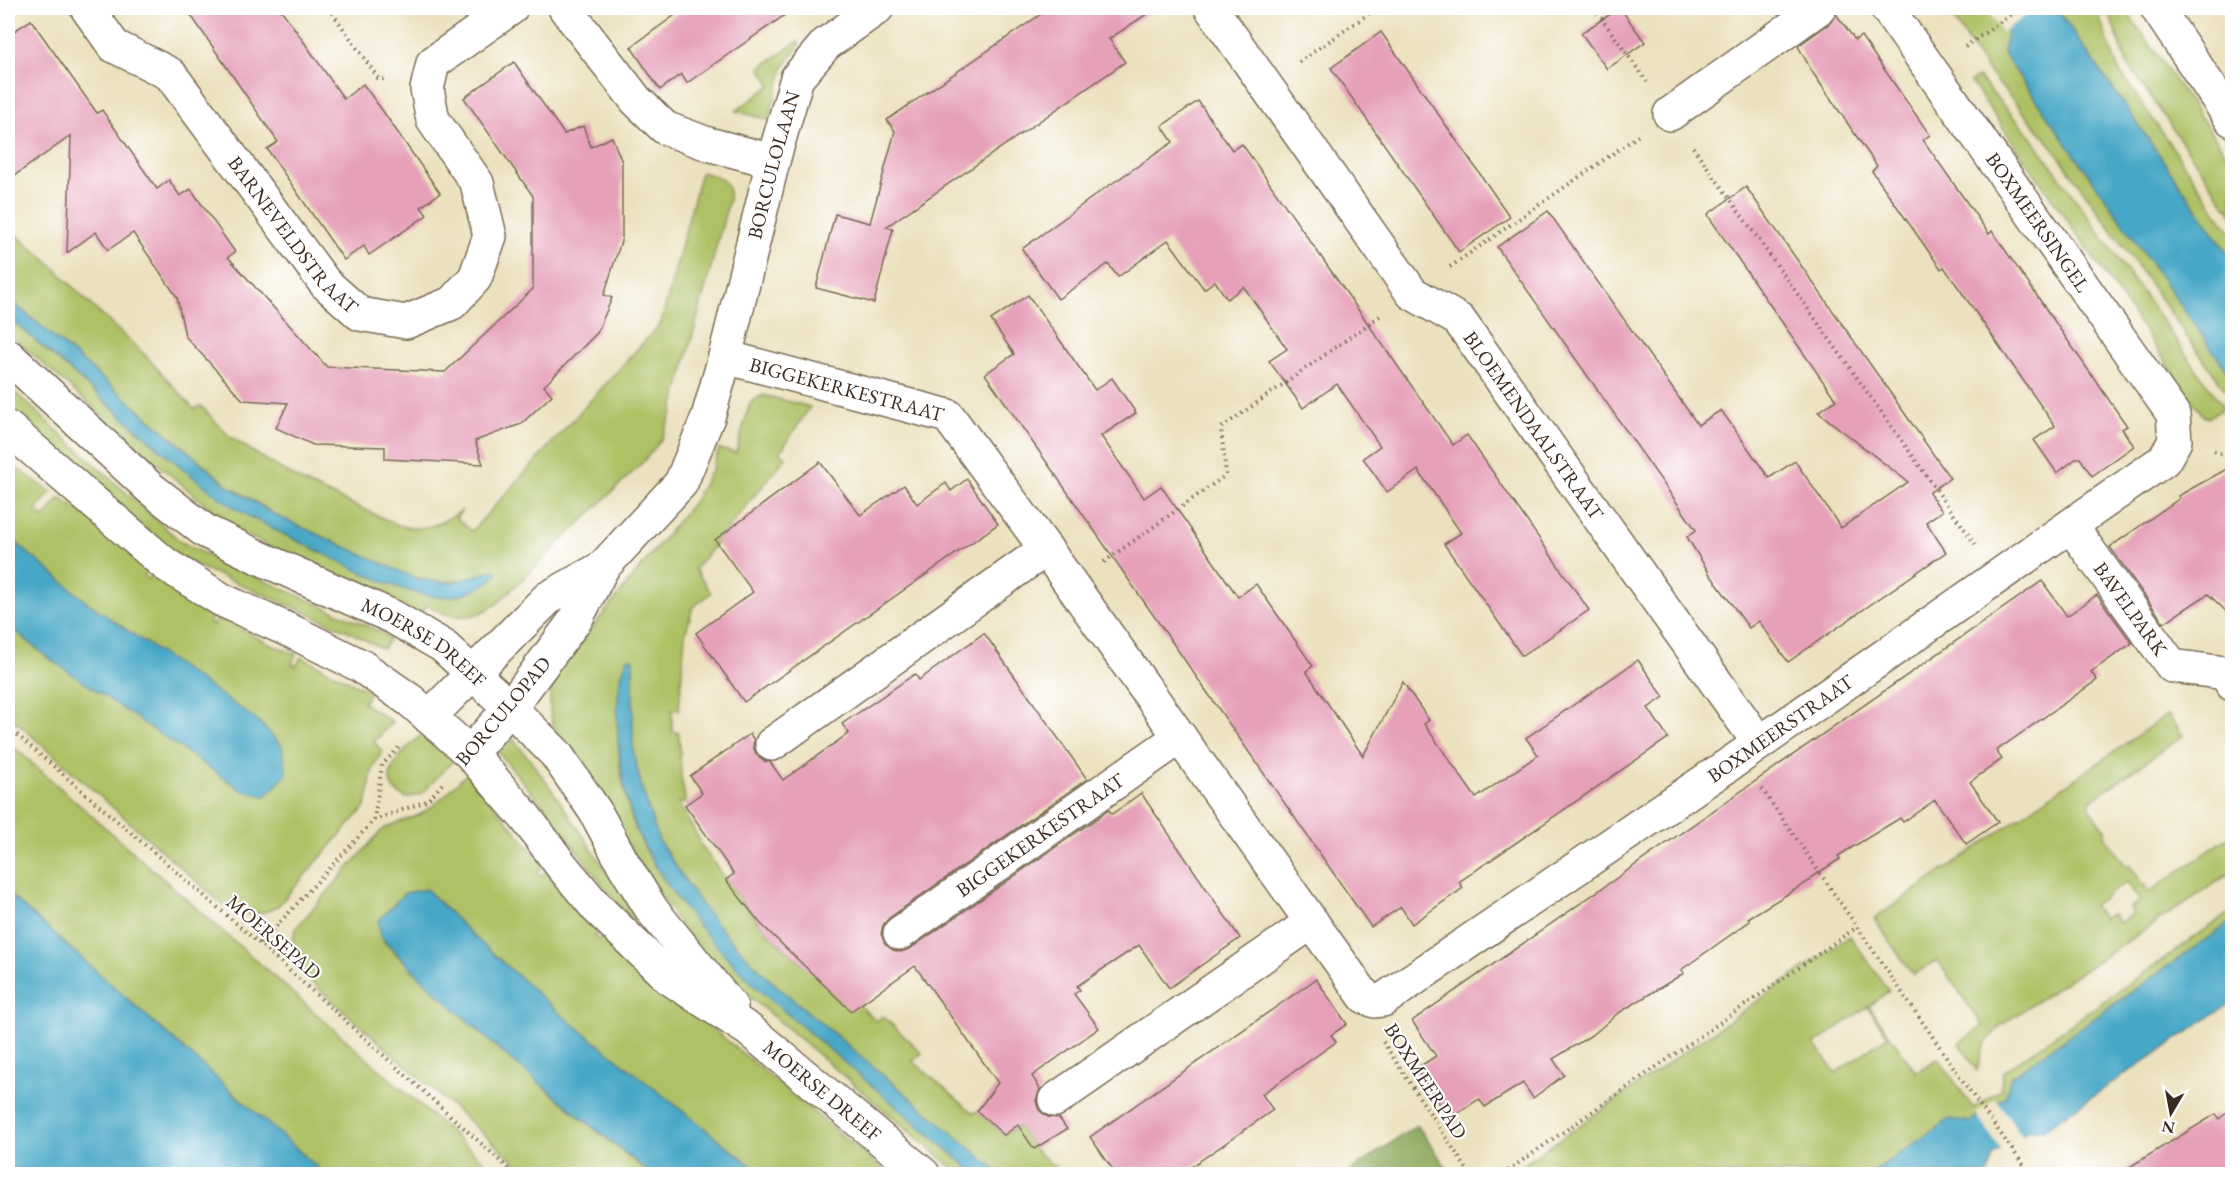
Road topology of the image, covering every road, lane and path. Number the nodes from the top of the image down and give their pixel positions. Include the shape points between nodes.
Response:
1 (87, 8) edge
2 (329, 8) edge
3 (512, 8) edge
4 (565, 8) edge
5 (878, 8) edge
6 (1211, 8) edge
7 (1377, 8) edge
8 (1594, 8) edge
9 (1819, 8) edge
10 (1887, 8) edge
11 (2020, 8) edge
12 (2157, 8) edge
13 (1992, 27) dead end
14 (1266, 84) junction
15 (427, 88) junction
16 (1670, 114) junction
17 (2232, 120) edge
18 (774, 161) junction
19 (1412, 293) junction
20 (8, 356) edge
21 (725, 357) junction
22 (8, 428) edge
23 (2175, 441) joint
24 (2071, 526) junction
25 (1046, 549) junction
26 (602, 568) junction
27 (1998, 577) junction
28 (1072, 585) junction
29 (472, 673) junction
30 (2232, 684) edge
31 (510, 708) junction
32 (429, 717) junction
33 (8, 727) edge
34 (1180, 737) junction
35 (772, 744) dead end
36 (1749, 750) junction
37 (470, 753) junction
38 (374, 820) junction
39 (1312, 922) junction
40 (1857, 927) junction
41 (900, 933) dead end
42 (260, 944) junction
43 (1375, 1001) junction
44 (749, 1030) junction
45 (1055, 1100) dead end
46 (515, 1174) edge
47 (923, 1174) edge
48 (1470, 1174) edge
49 (1503, 1174) edge
50 (2030, 1174) edge

1 - 15 street, BARNEVELDSTRAAT via 114,46 170,74 325,284 360,314 406,322 452,303 475,278 490,236 477,183 433,120
2 - 15 path via 378,78
3 - 15 street, BARNEVELDSTRAAT via 433,63
4 - 18 street via 636,100 665,128
5 - 18 street, BORCULOLAAN via 826,44 797,78
6 - 14 street, BLOEMENDAALSTRAAT
7 - 14 path
8 - 16 path
9 - 16 street
10 - 23 street, BOXMEERSINGEL via 2173,414
11 - 13 path
12 - 17 street
14 - 19 street, BLOEMENDAALSTRAAT
16 - 19 path
16 - 27 path
18 - 21 street, BORCULOLAAN
19 - 28 path via 1221,428 1226,475
19 - 36 street, BLOEMENDAALSTRAAT via 1460,320
20 - 29 street, MOERSE DREEF via 150,488 205,531 393,617 443,646
21 - 25 street, BIGGEKERKESTRAAT via 948,416
21 - 26 street, BORCULOPAD via 708,417 681,483
22 - 32 street, MOERSE DREEF via 165,564 222,600 361,666
23 - 24 street, BOXMEERSTRAAT via 2164,460
24 - 27 street, BOXMEERSTRAAT
24 - 30 street, BAVELPARK via 2172,666 2225,673
25 - 28 street, BIGGEKERKESTRAAT
25 - 35 street
26 - 29 street, BORCULOPAD via 548,597
26 - 31 street, BORCULOPAD via 576,620
27 - 36 street, BOXMEERSTRAAT
28 - 34 street, BIGGEKERKESTRAAT
29 - 31 street, MOERSE DREEF
29 - 32 street, BORCULOPAD
31 - 37 street, BORCULOPAD
31 - 44 street, MOERSE DREEF via 556,754 595,811 652,910
32 - 37 street, MOERSE DREEF
32 - 38 path via 382,765
33 - 42 path, MOERSEPAD
34 - 39 street, BIGGEKERKESTRAAT
34 - 41 street, BIGGEKERKESTRAAT
36 - 40 path
36 - 43 street, BOXMEERSTRAAT via 1383,1000
37 - 38 path, BORCULOPAD via 427,801
37 - 44 street, MOERSE DREEF via 597,908 669,978
38 - 42 path, BORCULOPAD
39 - 43 street, BIGGEKERKESTRAAT via 1365,997
39 - 45 street
40 - 49 path
40 - 50 path
42 - 46 path, MOERSEPAD
43 - 48 path, BOXMEERPAD via 1369,1021
44 - 47 street, MOERSE DREEF

